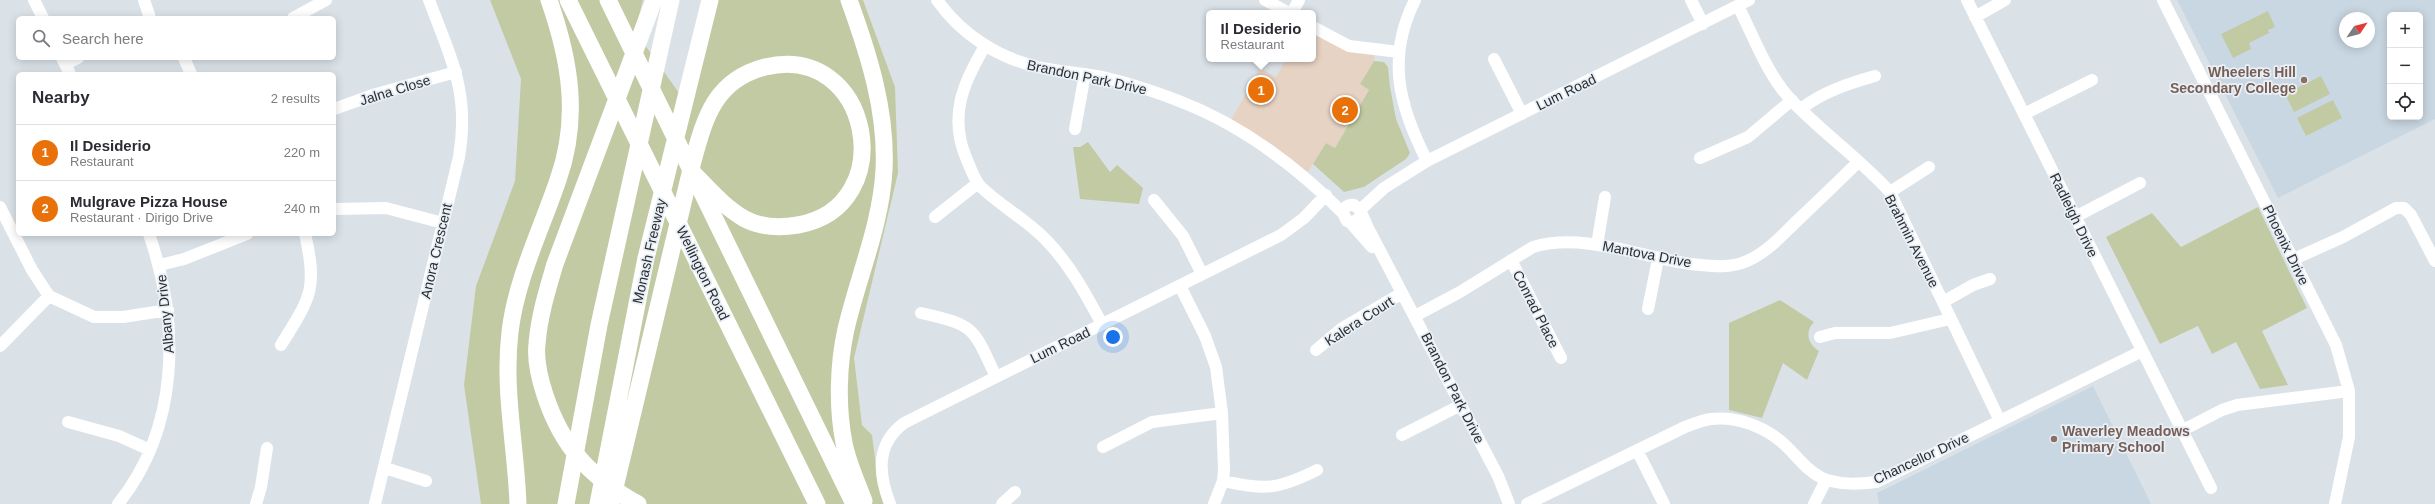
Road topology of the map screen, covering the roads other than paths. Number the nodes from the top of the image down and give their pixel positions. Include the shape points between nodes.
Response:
1 (34, 0) edge
2 (144, 0) edge
3 (326, 0) edge
4 (428, 0) edge
5 (549, 0) edge
6 (568, 0) edge
7 (608, 0) edge
8 (654, 0) edge
9 (671, 0) edge
10 (710, 0) edge
11 (849, 0) edge
12 (937, 0) edge
13 (1265, 0) edge
14 (1299, 0) edge
15 (1415, 0) edge
16 (1691, 0) edge
17 (1967, 0) edge
18 (2005, 0) edge
19 (2164, 0) edge
20 (1744, 3) edge
21 (1284, 10) edge
22 (1292, 10) edge
23 (42, 16) edge
24 (149, 16) edge
25 (297, 16) edge
26 (1975, 17) junction
27 (1703, 24) junction
28 (1316, 29) edge
29 (985, 46) junction
30 (1399, 52) junction
31 (1494, 59) dead end
32 (185, 60) edge
33 (190, 72) edge
34 (456, 72) junction
35 (1085, 74) junction
36 (1875, 76) dead end
37 (2092, 80) dead end
38 (1792, 100) junction
39 (336, 108) edge
40 (1801, 109) junction
41 (1522, 114) junction
42 (2024, 114) junction
43 (1075, 129) dead end
44 (1700, 158) dead end
45 (1427, 161) junction
46 (1858, 162) junction
47 (1929, 167) dead end
48 (978, 183) junction
49 (2140, 183) dead end
50 (706, 191) junction
51 (1890, 192) junction
52 (1326, 195) junction
53 (1605, 197) dead end
54 (1154, 200) dead end
55 (0, 207) edge
56 (336, 209) edge
57 (1352, 211) junction
58 (934, 217) dead end
59 (2075, 217) junction
60 (442, 223) junction
61 (150, 236) edge
62 (242, 236) edge
63 (305, 236) edge
64 (1597, 244) junction
65 (1658, 259) junction
66 (2294, 259) junction
67 (1511, 260) junction
68 (2435, 261) edge
69 (160, 265) junction
70 (1202, 274) junction
71 (1990, 279) dead end
72 (1180, 286) junction
73 (1402, 293) junction
74 (49, 296) junction
75 (1943, 302) junction
76 (1648, 309) dead end
77 (168, 310) junction
78 (921, 313) dead end
79 (1416, 316) junction
80 (1950, 319) junction
81 (1102, 324) junction
82 (1820, 337) dead end
83 (281, 345) dead end
84 (0, 346) edge
85 (1316, 350) dead end
86 (2142, 351) junction
87 (1561, 358) dead end
88 (996, 376) junction
89 (2349, 391) junction
90 (1461, 405) junction
91 (1222, 413) junction
92 (2000, 421) junction
93 (68, 422) dead end
94 (2183, 430) junction
95 (1402, 435) dead end
96 (1103, 447) dead end
97 (267, 448) dead end
98 (150, 450) junction
99 (1637, 450) junction
100 (385, 468) junction
101 (1316, 470) dead end
102 (1826, 480) junction
103 (426, 481) dead end
104 (1223, 481) junction
105 (2211, 488) dead end
106 (1015, 492) dead end
107 (124, 502) edge
108 (256, 504) edge
109 (375, 504) edge
110 (518, 504) edge
111 (566, 504) edge
112 (598, 504) edge
113 (612, 504) edge
114 (638, 504) edge
115 (817, 504) edge
116 (854, 504) edge
117 (865, 504) edge
118 (890, 504) edge
119 (1002, 504) edge
120 (1214, 504) edge
121 (1509, 504) edge
122 (1527, 504) edge
123 (1664, 504) edge
124 (1814, 504) edge
125 (2335, 504) edge

1 - 23 street
2 - 24 street
3 - 25 street
4 - 34 street, Anora Crescent
5 - 110 highway via 570,77 570,129 559,178 520,285 510,331 507,375
6 - 115 highway, Wellington Road
7 - 50 highway via 693,172
8 - 114 highway via 584,184 543,303 536,346 542,384 559,430 587,467 610,488
9 - 111 highway via 598,325
10 - 112 highway, Monash Freeway via 646,258
11 - 117 highway via 871,65 884,136 884,172 877,213 846,329 841,378 840,406 844,443
12 - 29 street, Brandon Park Drive via 956,23
13 - 21 street
14 - 22 street
15 - 30 street via 1403,29
16 - 27 street
17 - 26 street, Radleigh Drive
18 - 26 street
19 - 66 street, Phoenix Drive
20 - 27 street, Lum Road
20 - 38 street, Brahmin Avenue via 1774,77
26 - 42 street, Radleigh Drive
27 - 41 street, Lum Road
28 - 30 street via 1349,46
29 - 35 street, Brandon Park Drive via 1021,63
29 - 48 street via 967,77 958,113 962,145
30 - 45 street via 1399,82 1404,112
31 - 41 street
32 - 33 street
34 - 39 street, Jalna Close via 376,94
34 - 60 street, Anora Crescent via 463,104 464,131
35 - 43 street
35 - 52 street, Brandon Park Drive via 1150,90 1220,119 1284,160
36 - 40 street via 1853,82 1812,100
37 - 42 street
38 - 40 street, Brahmin Avenue
38 - 44 street via 1748,137
40 - 46 street, Brahmin Avenue
41 - 45 street, Lum Road
42 - 59 street, Radleigh Drive
45 - 57 street, Lum Road
46 - 51 street, Brahmin Avenue
46 - 65 street, Mantova Drive via 1771,246 1748,261 1732,266 1714,267
47 - 51 street
48 - 58 street
48 - 81 street via 1053,247 1076,277
49 - 59 street
50 - 113 highway via 746,219 759,224 785,227 805,224 825,215 841,202 862,163 864,142 856,111 844,92 832,81 811,70 787,65 751,71 726,88 712,104 689,176
50 - 116 highway
51 - 75 street, Brahmin Avenue
52 - 57 street, Brandon Park Drive
52 - 70 street, Lum Road via 1289,230
53 - 64 street
54 - 70 street via 1183,236
55 - 74 street via 32,270
56 - 60 street via 386,208
57 - 73 street, Brandon Park Drive
59 - 86 street, Radleigh Drive
60 - 100 street, Anora Crescent
61 - 69 street, Albany Drive
62 - 69 street via 184,259
63 - 83 street via 312,264 311,292
64 - 65 street, Mantova Drive
64 - 67 street, Mantova Drive via 1545,243
65 - 76 street
66 - 68 street via 2343,237 2396,208 2404,208 2411,216
66 - 89 street, Phoenix Drive via 2336,345
67 - 79 street, Mantova Drive
67 - 87 street, Conrad Place
69 - 77 street, Albany Drive
70 - 72 street, Lum Road
71 - 75 street via 1973,285
72 - 81 street, Lum Road
72 - 91 street via 1211,352 1218,378
73 - 79 street, Brandon Park Drive
73 - 85 street, Kalera Court via 1341,329
74 - 77 street via 94,317 123,317
74 - 84 street
75 - 80 street, Brahmin Avenue
77 - 98 street, Albany Drive via 171,342 169,384 161,420
78 - 88 street via 959,322 970,329 980,342
79 - 90 street, Brandon Park Drive
80 - 82 street via 1890,333 1835,333
80 - 92 street, Brahmin Avenue
81 - 88 street, Lum Road
86 - 92 street, Chancellor Drive
86 - 94 street, Radleigh Drive
88 - 118 street, Lum Road via 904,423 890,436 882,452 880,468
89 - 94 street via 2237,405
89 - 125 street, Phoenix Drive via 2349,437
90 - 95 street
90 - 121 street, Brandon Park Drive via 1498,476
91 - 96 street via 1152,422
91 - 104 street
92 - 102 street, Chancellor Drive via 1876,482 1855,485
93 - 98 street via 119,436
94 - 105 street, Radleigh Drive
97 - 108 street
98 - 107 street, Albany Drive
99 - 102 street, Chancellor Drive via 1685,426 1712,419 1743,422 1765,430 1801,463
99 - 122 street, Chancellor Drive
99 - 123 street
100 - 103 street
100 - 109 street, Anora Crescent
101 - 104 street via 1277,487 1256,488
102 - 124 street
104 - 120 street
106 - 119 street

